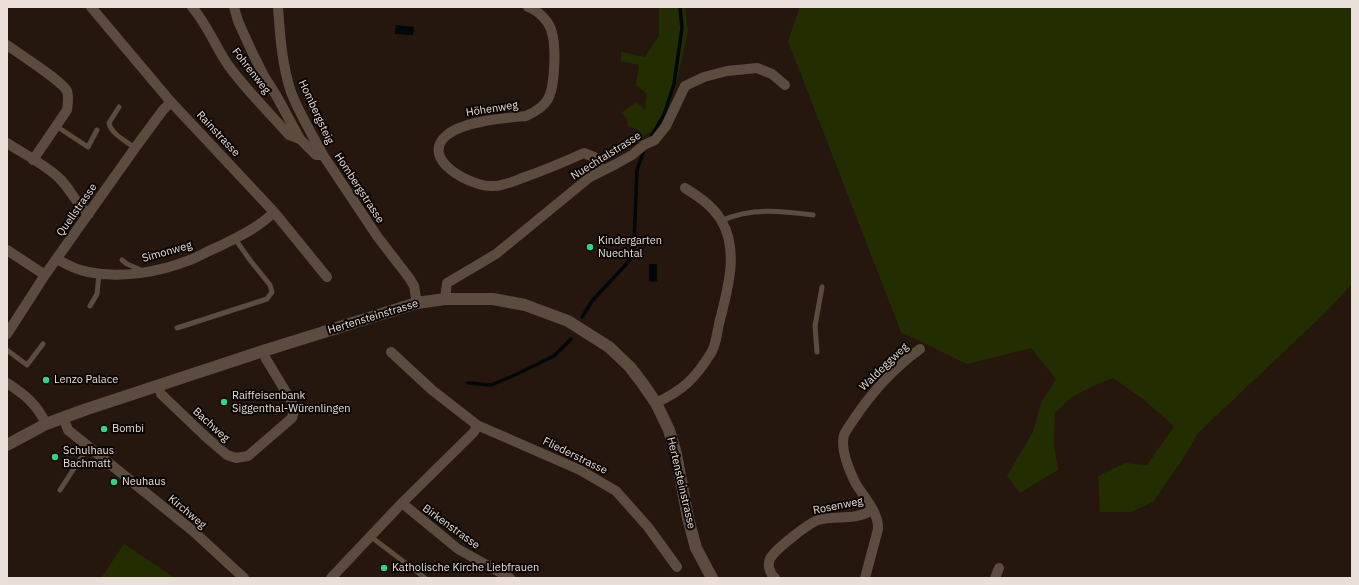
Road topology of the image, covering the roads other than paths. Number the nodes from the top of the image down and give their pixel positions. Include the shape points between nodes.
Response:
1 (91, 7) edge
2 (192, 7) edge
3 (234, 7) edge
4 (278, 7) edge
5 (528, 7) edge
6 (7, 45) edge
7 (785, 84) dead end
8 (171, 102) junction
9 (119, 107) dead end
10 (56, 126) junction
11 (98, 130) dead end
12 (300, 139) junction
13 (7, 143) edge
14 (135, 148) junction
15 (323, 155) junction
16 (33, 160) junction
17 (602, 170) junction
18 (685, 188) dead end
19 (274, 212) junction
20 (89, 214) junction
21 (813, 215) dead end
22 (721, 221) junction
23 (235, 238) junction
24 (7, 250) edge
25 (57, 259) junction
26 (122, 260) dead end
27 (146, 272) junction
28 (99, 274) junction
29 (45, 275) junction
30 (327, 276) dead end
31 (822, 287) dead end
32 (445, 299) junction
33 (417, 303) junction
34 (90, 306) dead end
35 (177, 328) dead end
36 (7, 334) edge
37 (43, 344) dead end
38 (920, 349) dead end
39 (7, 350) edge
40 (263, 351) junction
41 (391, 352) dead end
42 (817, 352) dead end
43 (7, 383) edge
44 (158, 385) junction
45 (656, 403) junction
46 (63, 417) junction
47 (46, 424) junction
48 (477, 425) junction
49 (7, 445) edge
50 (88, 447) junction
51 (60, 490) dead end
52 (402, 503) junction
53 (872, 510) junction
54 (370, 536) junction
55 (677, 567) dead end
56 (999, 568) dead end
57 (244, 578) edge
58 (330, 578) edge
59 (426, 578) edge
60 (510, 578) edge
61 (712, 578) edge
62 (775, 578) edge
63 (865, 578) edge
64 (995, 578) edge

1 - 8 street, Rainstrasse
2 - 12 street, Fohrenweg via 240,80 289,136
3 - 12 street, Hombergstrasse via 258,64
4 - 15 street, Hombergsteig via 287,80
5 - 17 street, Höhenweg via 548,23 552,32 553,77 549,97 536,111 526,116 463,126 447,135 438,150 440,159 460,177 479,185 492,186 504,185 584,154 594,157
6 - 10 street via 67,90 67,110
7 - 17 street, Nuechtalstrasse via 772,74 757,68 727,71 684,86 666,126 656,140
8 - 14 street, Quellstrasse
8 - 19 street, Rainstrasse
9 - 14 lane via 109,123 110,128
10 - 11 lane via 88,147
10 - 16 street
12 - 15 street, Hombergstrasse via 316,155
13 - 16 street
14 - 20 street, Quellstrasse
15 - 33 street, Hombergstrasse via 380,241 410,279
16 - 20 street via 58,178 82,209
17 - 32 street, Nuechtalstrasse via 496,254 447,283
18 - 22 street via 703,199
19 - 23 street, Simonweg via 263,223
19 - 30 street, Rainstrasse
20 - 25 street, Quellstrasse
21 - 22 lane via 763,211 733,216
22 - 45 street via 730,252 730,278 712,351 696,375 684,387
23 - 27 street, Simonweg via 190,260
23 - 35 lane via 270,285 272,292 267,299
24 - 29 street
25 - 28 street, Simonweg via 72,267
25 - 29 street, Quellstrasse
26 - 27 lane
27 - 28 street, Simonweg
28 - 34 lane via 97,294
29 - 36 street, Quellstrasse
31 - 42 lane via 815,326
32 - 33 street, Hertensteinstrasse
32 - 45 street, Hertensteinstrasse via 493,299 525,305 568,321 609,347 630,367
33 - 40 street, Hertensteinstrasse
37 - 39 lane via 27,365
38 - 53 street, Waldeggweg via 877,388 844,434 846,463
40 - 44 street, Hertensteinstrasse
40 - 44 street, Bachweg via 294,410 292,418 248,456 236,458 227,455 160,394
41 - 48 street, Fliederstrasse via 432,390
43 - 47 street via 27,396
44 - 46 street, Hertensteinstrasse
45 - 61 street, Hertensteinstrasse via 669,430 676,454 696,548
46 - 47 street, Hertensteinstrasse
46 - 50 street, Kirchweg via 68,430
47 - 49 street, Hertensteinstrasse
48 - 52 street via 474,432
48 - 55 street, Fliederstrasse via 580,470 616,491 648,527
50 - 51 lane
50 - 57 street, Kirchweg via 193,531
52 - 54 street
52 - 60 street, Birkenstrasse via 458,549
53 - 62 street, Rosenweg via 866,514 813,522 770,559 769,567
53 - 63 street, Waldeggweg via 879,521
54 - 58 street
54 - 59 lane
56 - 64 street

